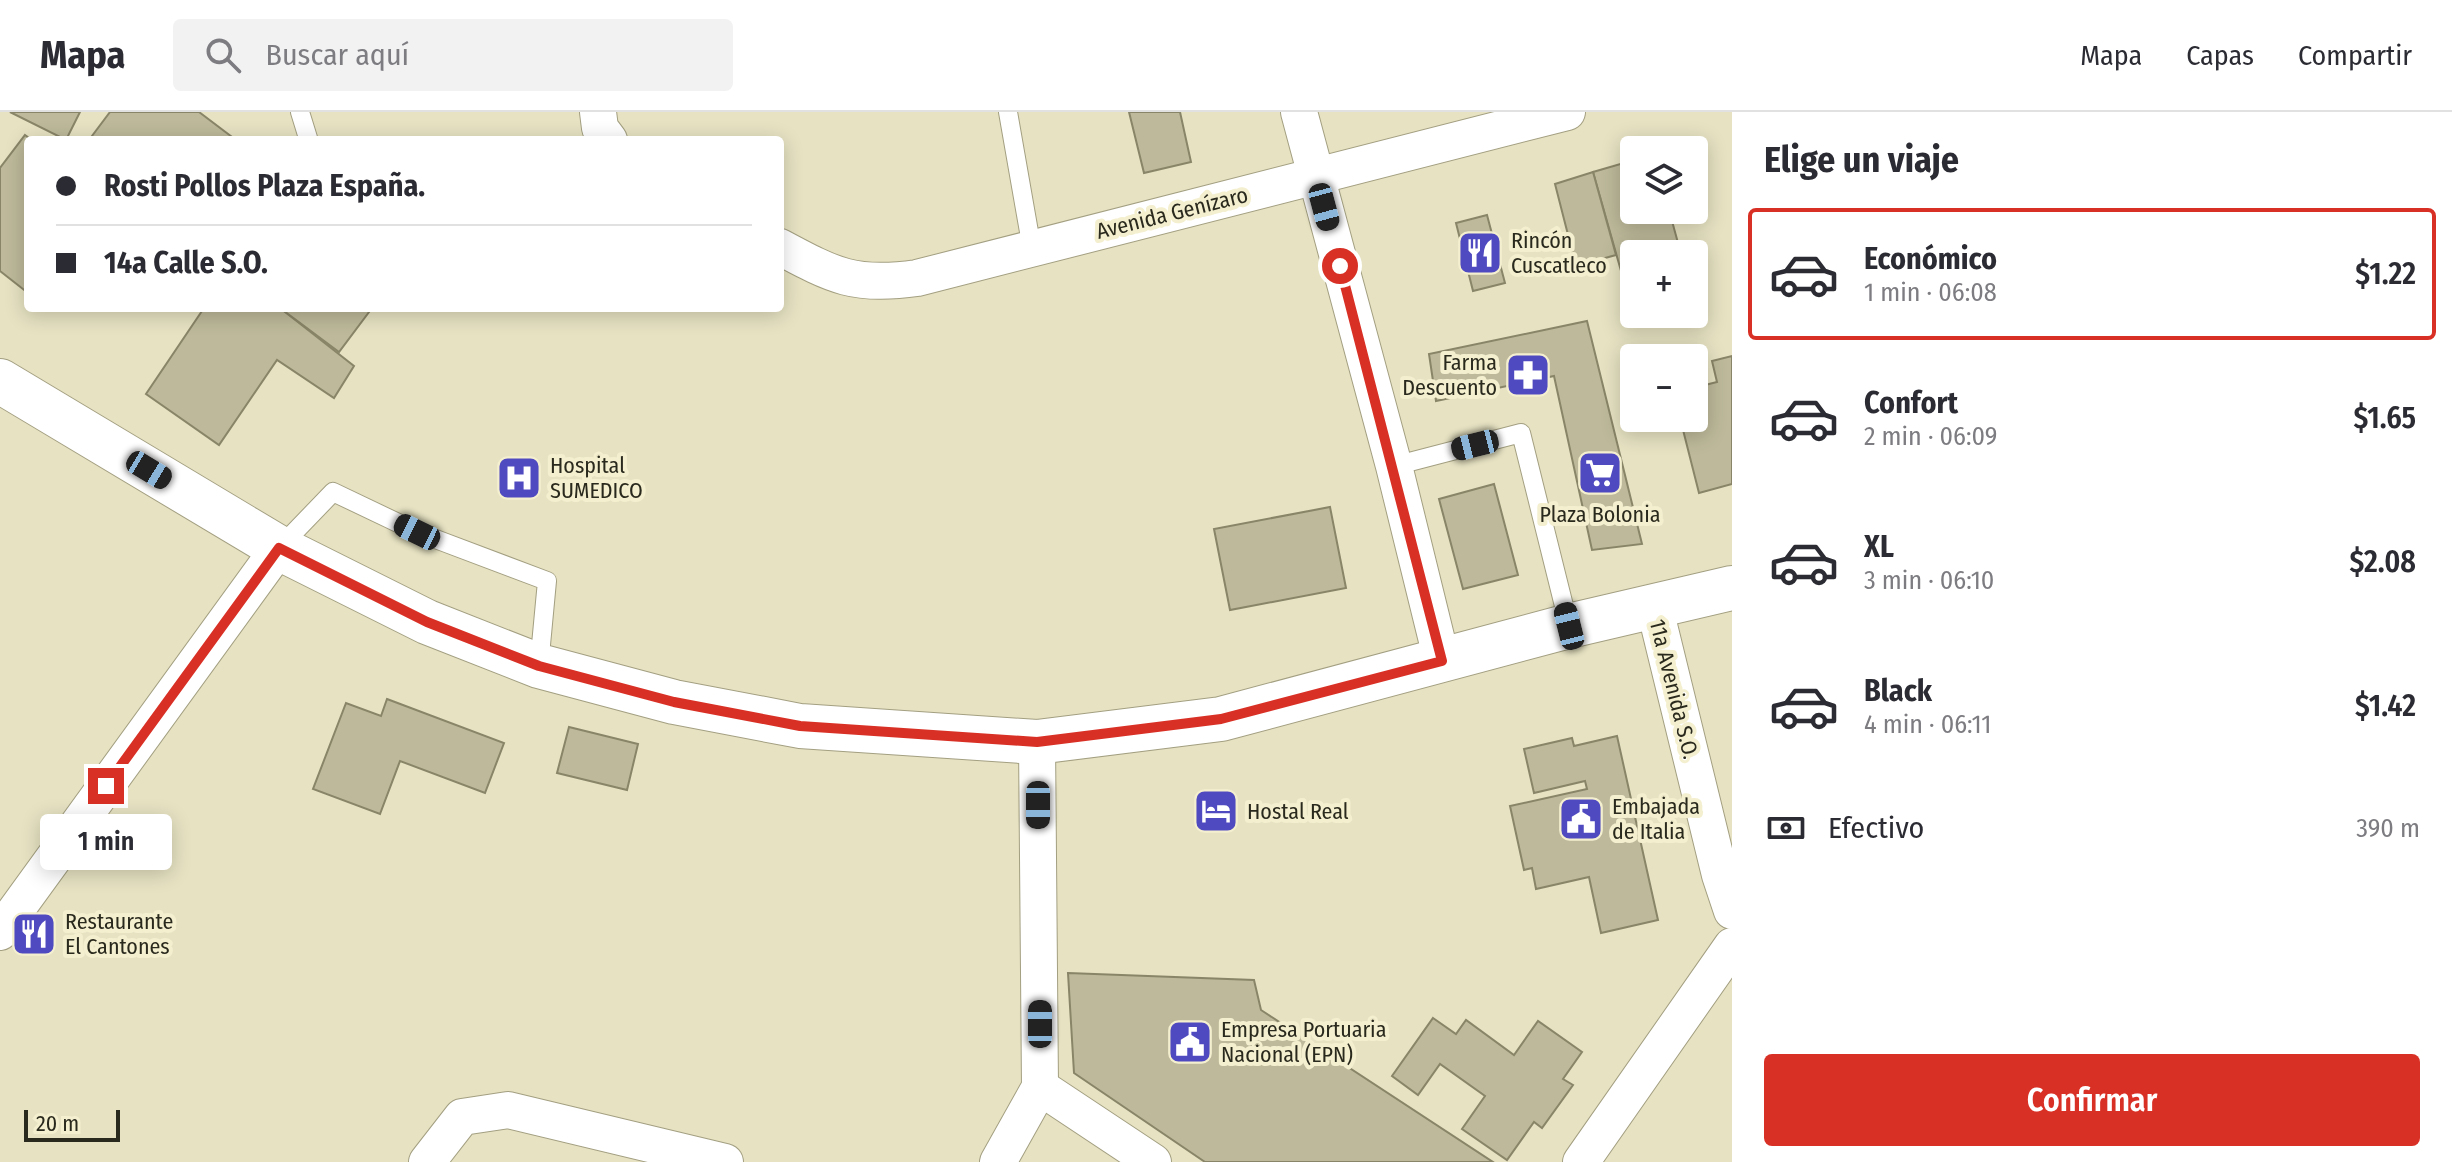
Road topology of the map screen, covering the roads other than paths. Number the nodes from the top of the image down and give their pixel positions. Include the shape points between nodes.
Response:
1 (300, 112) edge
2 (598, 112) edge
3 (1008, 112) edge
4 (1299, 112) edge
5 (1567, 112) edge
6 (307, 136) edge
7 (606, 136) edge
8 (1316, 177) junction
9 (784, 249) edge
10 (1032, 249) junction
11 (0, 381) edge
12 (1394, 466) junction
13 (279, 548) junction
14 (1732, 588) edge
15 (1654, 605) junction
16 (1569, 626) junction
17 (1442, 661) junction
18 (539, 666) junction
19 (1037, 742) junction
20 (1732, 911) edge
21 (0, 932) edge
22 (1732, 946) edge
23 (1040, 1087) junction
24 (427, 1162) edge
25 (725, 1162) edge
26 (998, 1162) edge
27 (1153, 1162) edge
28 (1581, 1162) edge

1 - 6 lane
2 - 7 street
3 - 10 lane
4 - 8 street
5 - 8 street, Avenida Genízaro
8 - 10 street, Avenida Genízaro
8 - 12 street
9 - 10 street, Avenida Genízaro via 833,275 878,284
11 - 13 main road
12 - 16 lane via 1521,433
12 - 17 street
13 - 18 main road via 427,622
13 - 18 lane via 333,492 417,532 547,581
13 - 21 street
14 - 15 main road
15 - 16 main road
15 - 20 street, 11a Avenida S.O.
16 - 17 main road
17 - 19 main road via 1221,719
18 - 19 main road via 674,702 800,726
19 - 23 street
22 - 28 street
23 - 26 street
23 - 27 street
24 - 25 street via 462,1117 508,1110

